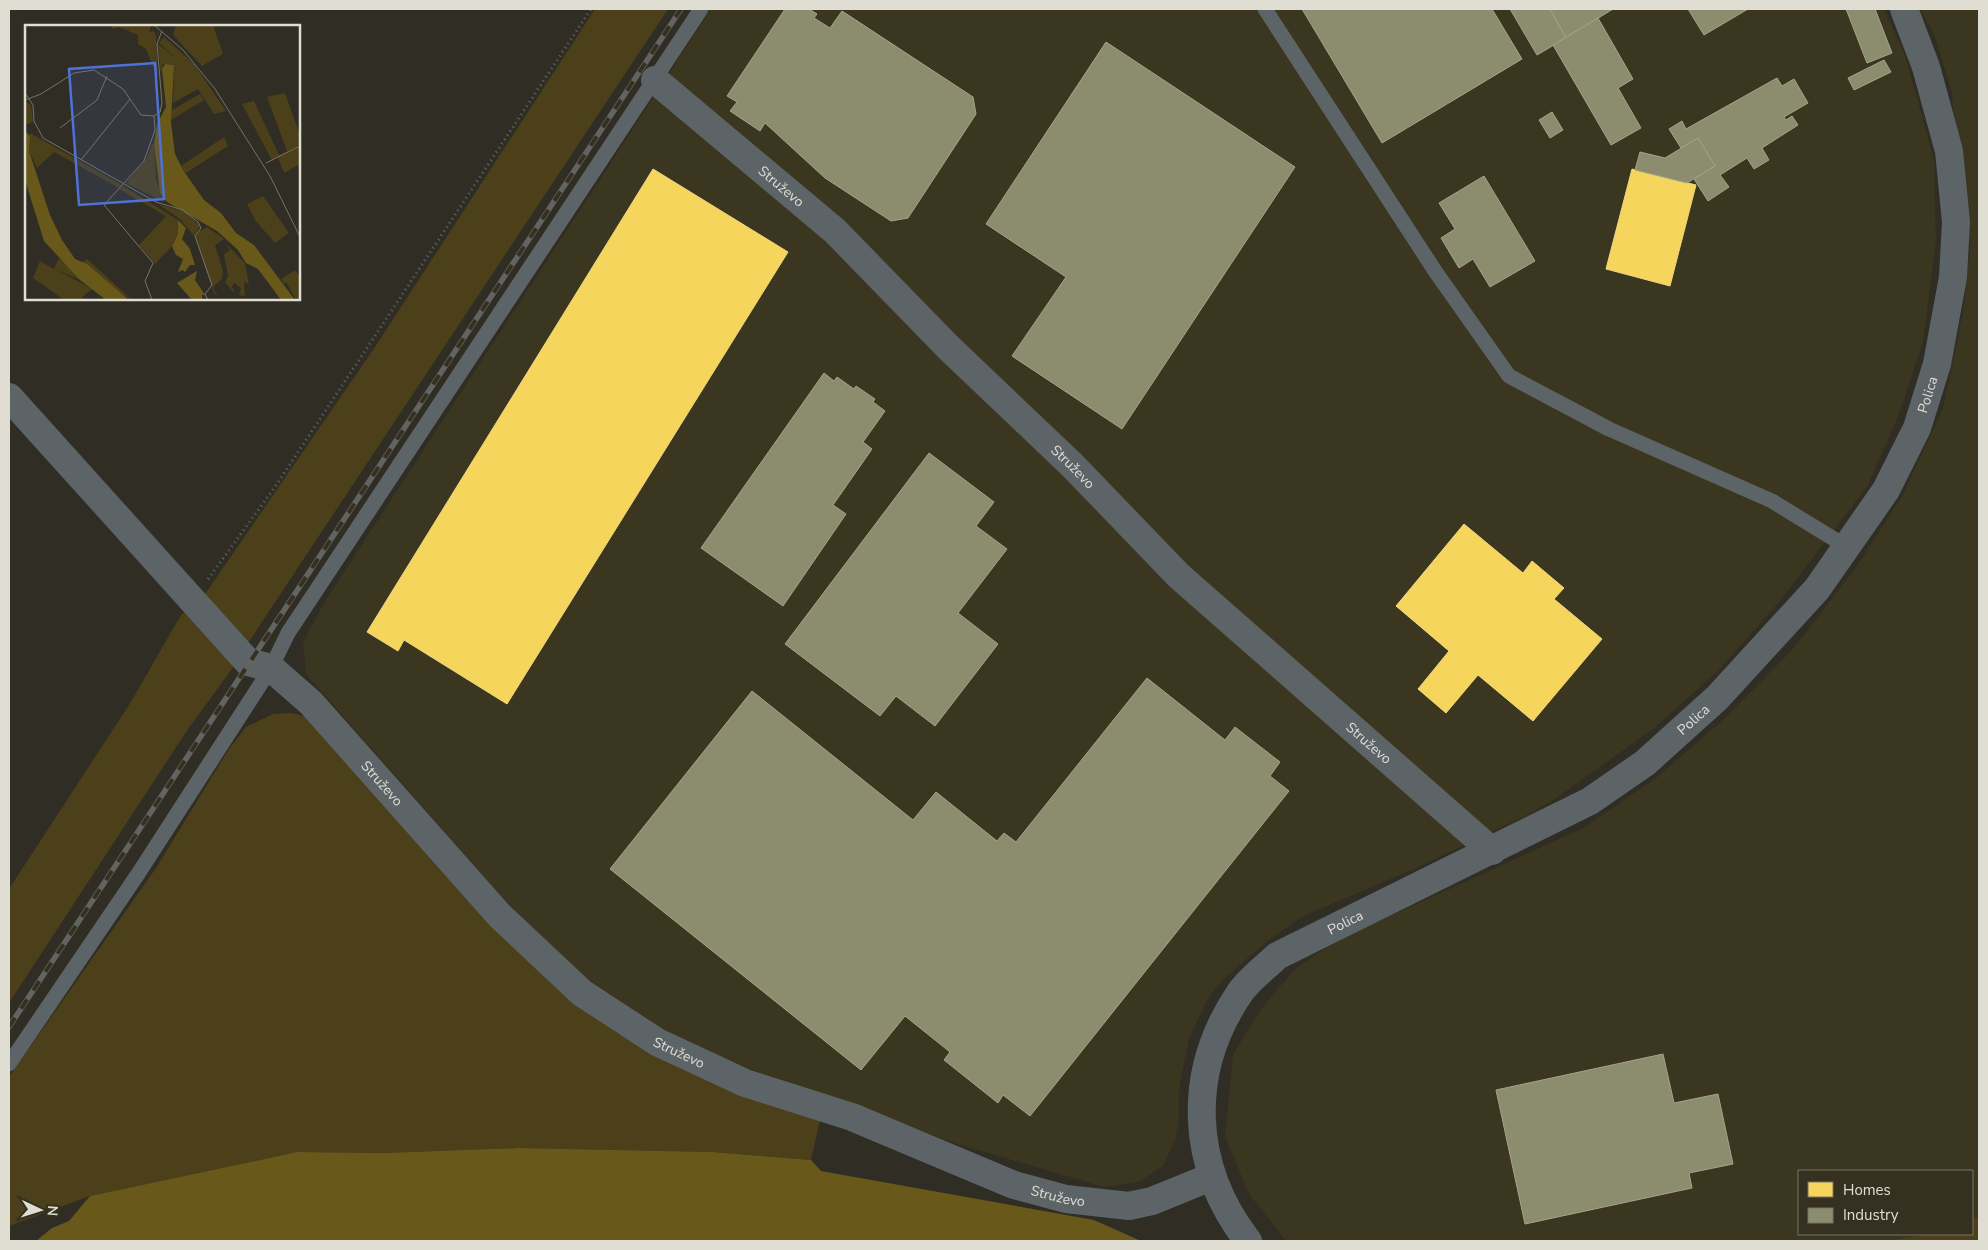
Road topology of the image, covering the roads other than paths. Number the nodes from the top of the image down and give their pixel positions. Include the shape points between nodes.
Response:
1 (701, 9) edge
2 (1265, 9) edge
3 (1904, 9) edge
4 (655, 80) junction
5 (9, 397) edge
6 (1847, 547) junction
7 (271, 668) junction
8 (1492, 851) junction
9 (9, 1064) edge
10 (1211, 1177) junction
11 (1248, 1241) edge

1 - 4 lane
2 - 6 lane via 1435,271 1508,376 1609,430 1772,501
3 - 6 street, Polica via 1926,67 1949,151 1956,222 1953,277 1936,364 1917,428 1886,490
4 - 7 lane via 288,633
4 - 8 street, Struževo via 835,230 1179,576
5 - 7 street via 248,662
6 - 8 street, Polica via 1817,589 1717,698 1645,764 1590,801
7 - 9 lane via 138,874
7 - 10 street, Struževo via 311,703 500,916 582,993 657,1042 745,1083 852,1117 1014,1184 1066,1199 1129,1206 1152,1201
8 - 10 street, Polica via 1277,956 1240,992 1218,1033 1202,1079 1202,1133
10 - 11 street, Polica

